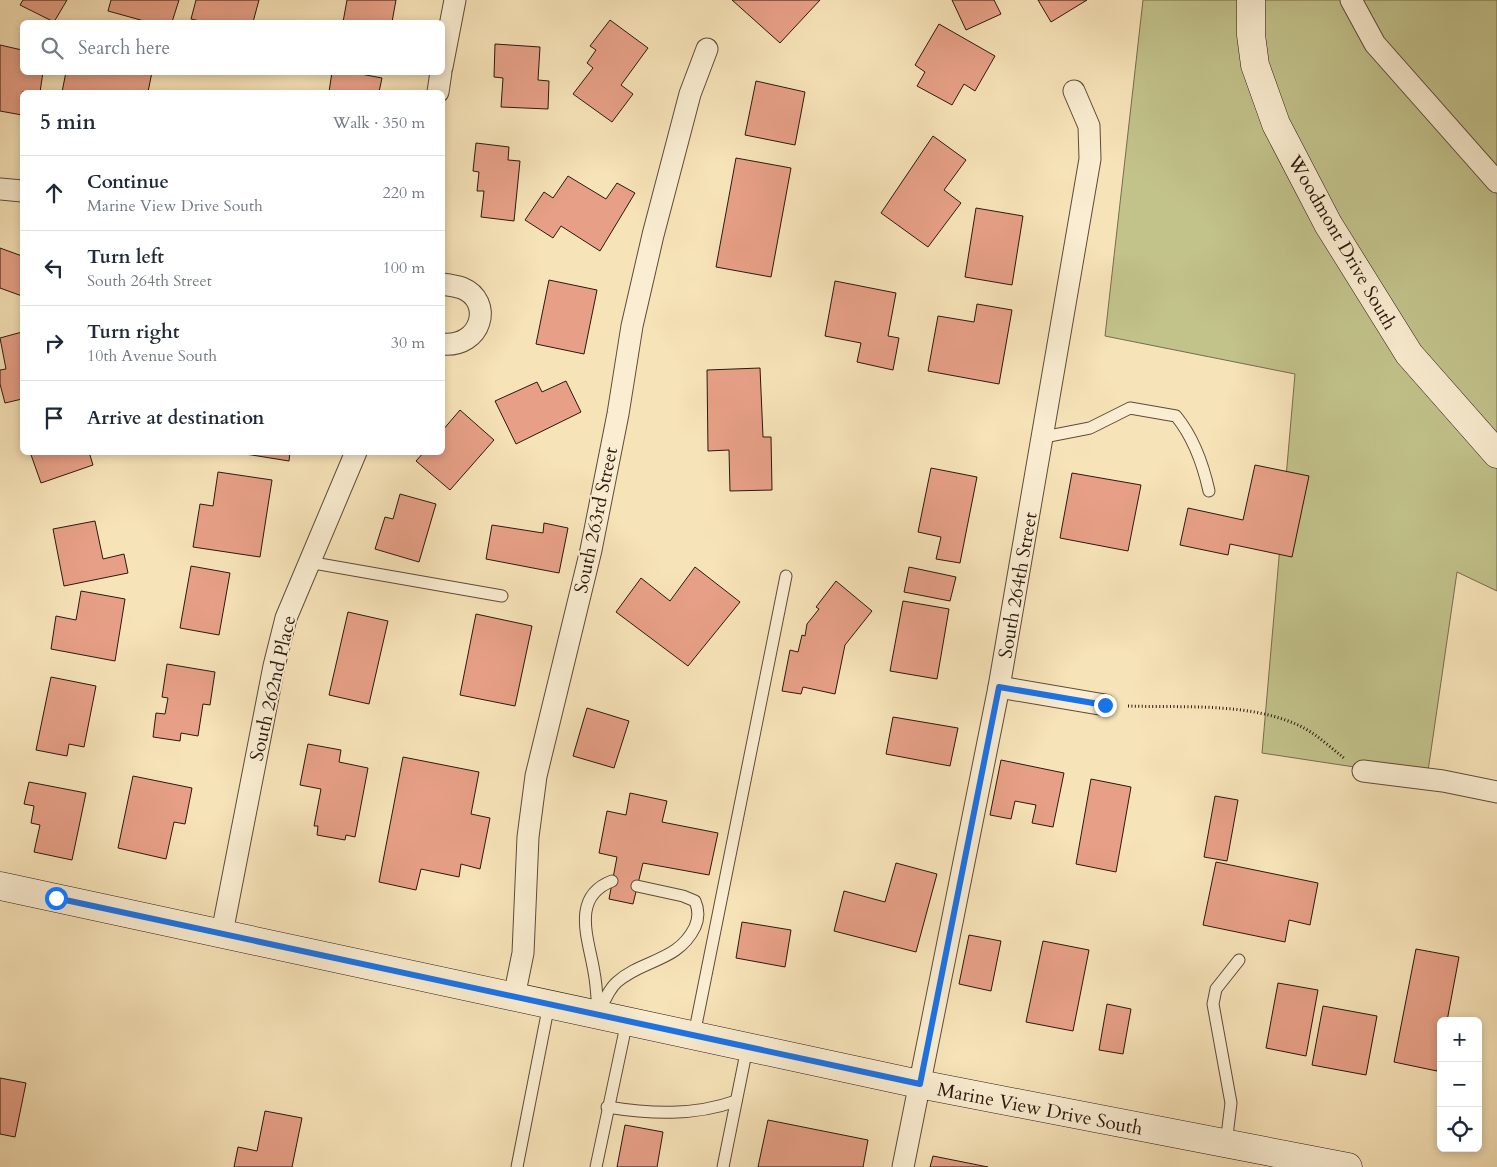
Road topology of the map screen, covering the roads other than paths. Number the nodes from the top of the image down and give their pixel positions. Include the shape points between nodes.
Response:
1 (455, 0) edge
2 (1252, 0) edge
3 (1351, 0) edge
4 (707, 49) dead end
5 (445, 52) edge
6 (441, 75) edge
7 (438, 90) edge
8 (1074, 91) dead end
9 (1497, 182) edge
10 (0, 189) edge
11 (20, 191) edge
12 (445, 285) edge
13 (445, 344) edge
14 (1044, 437) junction
15 (1497, 454) edge
16 (355, 455) edge
17 (1209, 491) dead end
18 (308, 562) junction
19 (786, 576) dead end
20 (502, 596) dead end
21 (999, 687) junction
22 (1105, 705) road end
23 (1363, 771) road end
24 (1497, 792) edge
25 (612, 881) dead end
26 (0, 886) edge
27 (637, 886) dead end
28 (222, 933) junction
29 (1239, 960) dead end
30 (514, 997) junction
31 (549, 1004) junction
32 (598, 1015) junction
33 (627, 1022) junction
34 (694, 1036) junction
35 (747, 1048) junction
36 (920, 1084) junction
37 (736, 1101) junction
38 (607, 1107) junction
39 (1226, 1144) junction
40 (517, 1167) edge
41 (596, 1167) edge
42 (722, 1167) edge
43 (903, 1167) edge
44 (1348, 1167) edge

1 - 5 street
2 - 15 main road, Woodmont Drive South via 1251,35 1255,65 1276,124 1328,224 1408,354
3 - 9 street via 1375,44
4 - 30 street, South 263rd Street via 690,94 653,235 632,326 591,550 536,776 528,837 523,953
6 - 7 street
8 - 14 street, South 264th Street via 1089,126 1090,159
10 - 11 street
12 - 13 street via 470,293 477,301 480,321 470,337 454,345
14 - 17 lane via 1090,428 1130,408 1176,416 1190,432
14 - 21 street, South 264th Street
16 - 18 street, South 262nd Place
18 - 20 lane
18 - 28 street, South 262nd Place via 286,618 274,666
19 - 34 lane
21 - 22 street
21 - 36 street, South 264th Street
23 - 24 street via 1443,781
25 - 32 lane via 602,885 590,897 585,919
26 - 28 main road, Marine View Drive South
27 - 32 lane via 695,901 697,923 676,952 617,982
28 - 30 main road, Marine View Drive South
29 - 39 lane via 1216,989 1213,1004 1231,1103
30 - 31 main road, Marine View Drive South
31 - 32 main road, Marine View Drive South
31 - 40 lane
32 - 33 main road, Marine View Drive South
33 - 34 main road, Marine View Drive South
33 - 38 lane
34 - 35 main road, Marine View Drive South
35 - 36 main road, Marine View Drive South
35 - 37 lane
36 - 39 main road, Marine View Drive South
36 - 43 street, South 264th Street
37 - 38 lane via 717,1108 688,1112 647,1113
37 - 42 lane
38 - 41 lane
39 - 44 main road, Marine View Drive South

